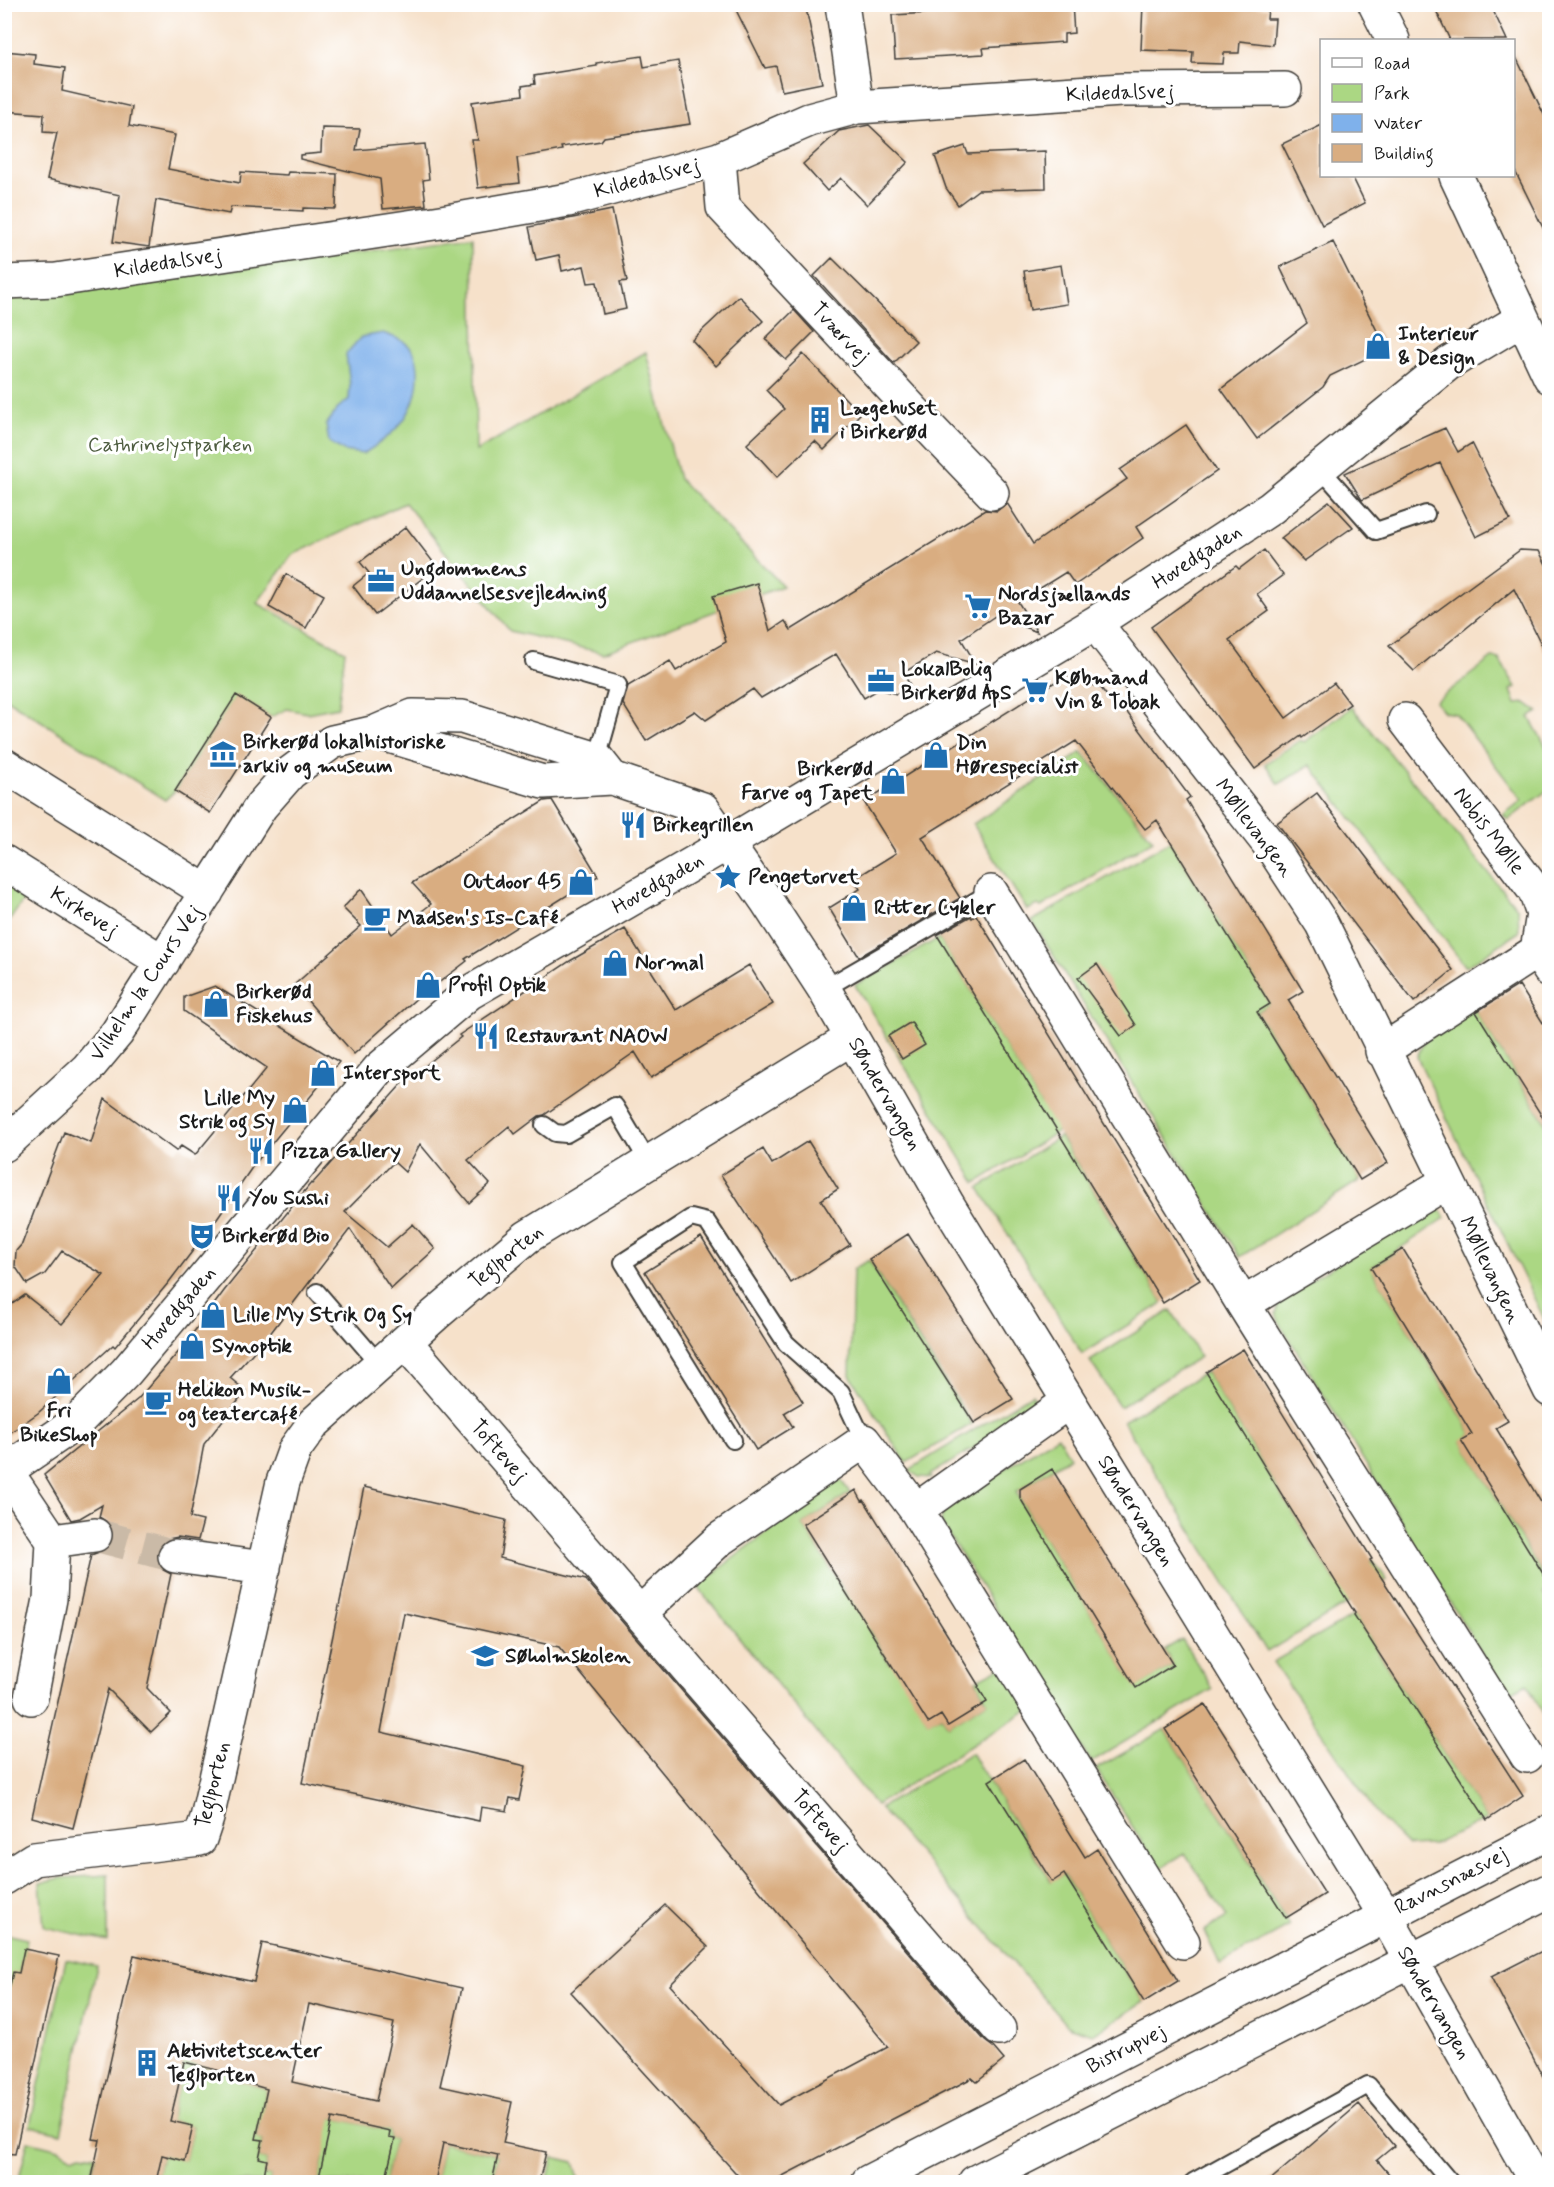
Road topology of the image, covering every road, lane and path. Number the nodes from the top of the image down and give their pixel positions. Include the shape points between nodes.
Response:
1 (842, 4) edge
2 (1375, 4) edge
3 (1392, 39) edge
4 (1285, 89) dead end
5 (856, 106) junction
6 (719, 159) junction
7 (1456, 177) edge
8 (4, 282) edge
9 (1522, 319) junction
10 (1550, 376) edge
11 (1320, 468) junction
12 (992, 493) dead end
13 (1426, 514) dead end
14 (1095, 623) junction
15 (534, 661) dead end
16 (1405, 720) dead end
17 (4, 765) edge
18 (605, 768) junction
19 (728, 843) junction
20 (4, 862) edge
21 (207, 892) junction
22 (991, 892) joint
23 (1543, 961) edge
24 (162, 962) junction
25 (824, 989) junction
26 (852, 1038) junction
27 (1382, 1051) junction
28 (544, 1125) dead end
29 (4, 1145) edge
30 (649, 1163) junction
31 (1447, 1182) junction
32 (317, 1292) dead end
33 (1243, 1304) junction
34 (406, 1342) junction
35 (380, 1365) junction
36 (1550, 1390) edge
37 (1068, 1402) junction
38 (733, 1440) dead end
39 (864, 1441) junction
40 (5, 1472) edge
41 (915, 1510) junction
42 (95, 1535) tunnel mouth
43 (52, 1541) junction
44 (175, 1556) tunnel mouth
45 (264, 1568) junction
46 (640, 1613) junction
47 (31, 1698) dead end
48 (1527, 1756) dead end
49 (1550, 1832) edge
50 (4, 1878) edge
51 (1550, 1890) edge
52 (1385, 1915) junction
53 (1183, 1942) dead end
54 (1410, 1961) junction
55 (999, 2029) dead end
56 (868, 2182) edge
57 (975, 2182) edge
58 (1193, 2182) edge
59 (1450, 2182) edge
60 (1536, 2182) edge

1 - 5 street
2 - 3 street
4 - 5 street, Kildedalsvej via 1122,90
5 - 6 street, Kildedalsvej via 809,120
6 - 8 street, Kildedalsvej via 567,200 441,222 56,280
6 - 12 street, Tværvej via 723,207
7 - 9 street
9 - 10 street
9 - 11 street, Hovedgaden via 1449,363
11 - 13 lane via 1376,531
11 - 14 street, Hovedgaden via 1271,508
14 - 19 street, Hovedgaden
14 - 27 street, Møllevangen via 1275,852 1322,924
15 - 18 lane via 618,685
16 - 23 street, Nobis Mølle via 1535,891 1544,914
17 - 21 street, Vilhelm la Cours Vej
18 - 19 street, Vilhelm la Cours Vej via 703,809
18 - 21 street, Vilhelm la Cours Vej via 543,782 376,732 332,742 290,772 261,806
19 - 25 street, Søndervangen
19 - 40 street, Hovedgaden via 469,993 379,1069 126,1372 76,1423
20 - 24 street, Kirkevej
21 - 24 street, Vilhelm la Cours Vej
22 - 25 lane
22 - 33 street
23 - 27 street
24 - 29 street, Vilhelm la Cours Vej via 117,1033 87,1069
25 - 26 street, Søndervangen
26 - 30 street, Teglporten
26 - 37 street, Søndervangen
27 - 31 street, Møllevangen
28 - 30 lane via 555,1133 566,1134 615,1106
30 - 34 street, Teglporten via 527,1237
31 - 33 street
31 - 36 street, Møllevangen
32 - 35 lane
33 - 48 street
34 - 35 street, Teglporten
34 - 46 street, Toftevej
35 - 45 street, Teglporten via 314,1423 295,1449 283,1482
37 - 41 street
37 - 52 street, Søndervangen
38 - 39 lane via 623,1262 691,1218 707,1222 786,1343 841,1392
39 - 41 street
39 - 46 street via 720,1539
40 - 43 street
41 - 53 street
42 - 43 street
43 - 47 street via 50,1599
44 - 45 street
45 - 50 street, Teglporten via 200,1839 34,1858
46 - 55 street, Toftevej
49 - 52 street, Ravnsnæsvej
51 - 54 street
52 - 54 street, Søndervangen
52 - 56 street, Bistrupvej
54 - 57 street
54 - 60 street, Søndervangen
58 - 59 lane via 1368,2085

